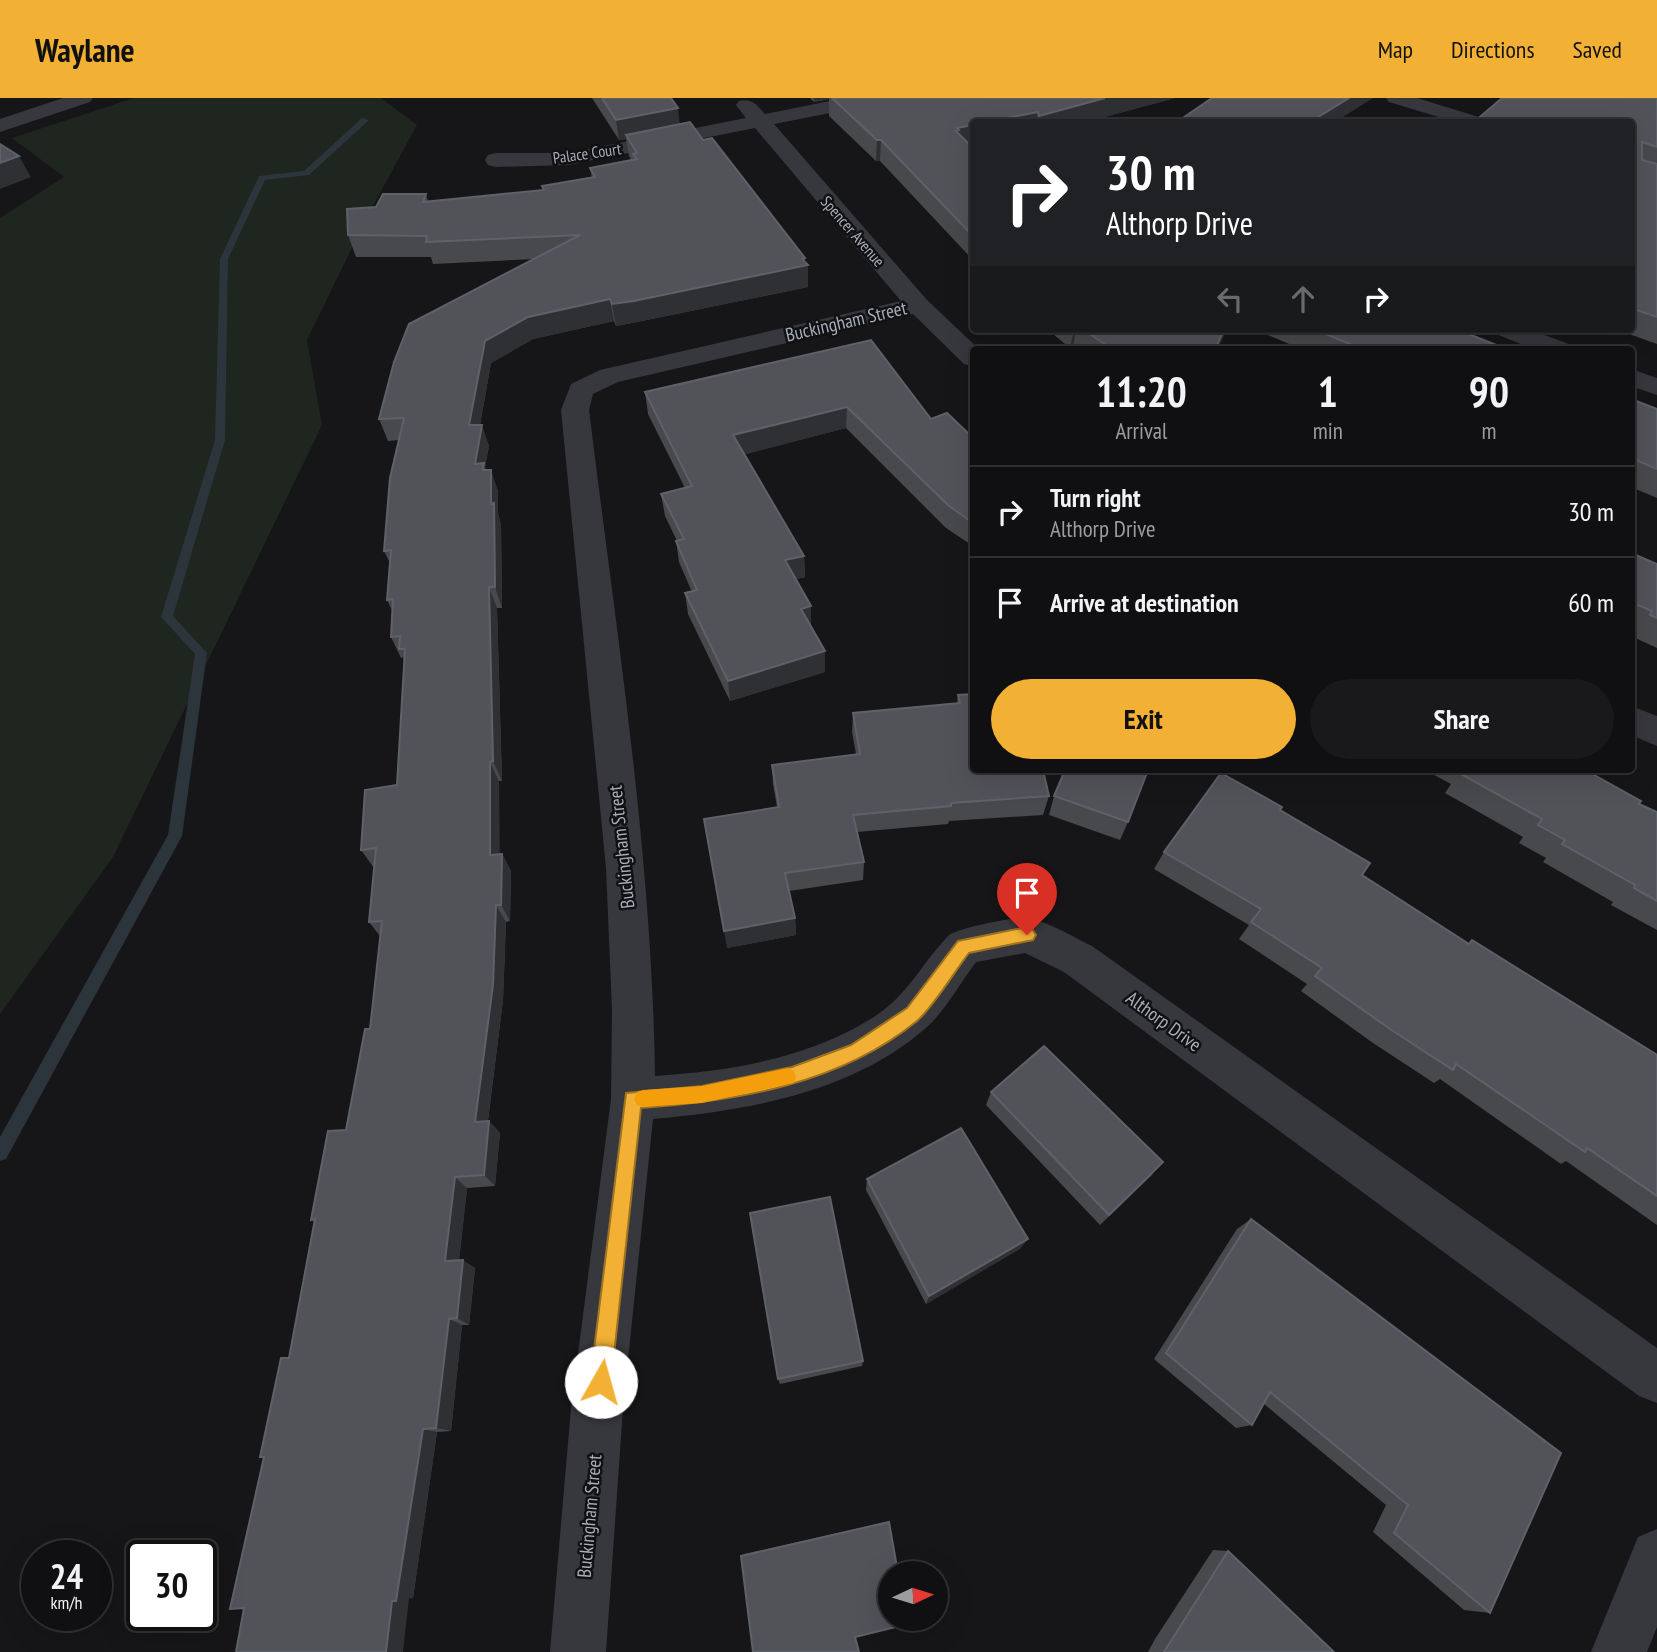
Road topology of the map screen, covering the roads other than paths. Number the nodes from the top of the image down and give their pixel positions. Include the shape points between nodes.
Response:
1 (83, 98) edge
2 (740, 98) edge
3 (876, 98) edge
4 (1396, 98) edge
5 (1430, 110) edge
6 (1464, 119) edge
7 (760, 121) junction
8 (0, 126) edge
9 (496, 160) dead end
10 (918, 305) junction
11 (1516, 333) edge
12 (1550, 346) edge
13 (970, 355) edge
14 (1635, 379) edge
15 (1657, 387) edge
16 (1635, 721) edge
17 (1657, 732) edge
18 (633, 1099) junction
19 (1657, 1378) edge
20 (1657, 1556) edge
21 (578, 1652) edge
22 (1619, 1652) edge

1 - 8 street
2 - 7 street, Spencer Avenue
3 - 7 street, Palace Court
4 - 5 street
5 - 6 street
7 - 9 street, Palace Court via 568,159
7 - 10 street, Spencer Avenue
10 - 13 street, Spencer Avenue
10 - 18 street, Buckingham Street via 609,376 581,390 575,410 625,868
11 - 12 street
14 - 15 street
16 - 17 street
18 - 19 street, Althorp Drive via 702,1095 792,1076 857,1051 913,1014 964,946 1027,935 1078,959
18 - 21 street, Buckingham Street via 597,1408
20 - 22 street

